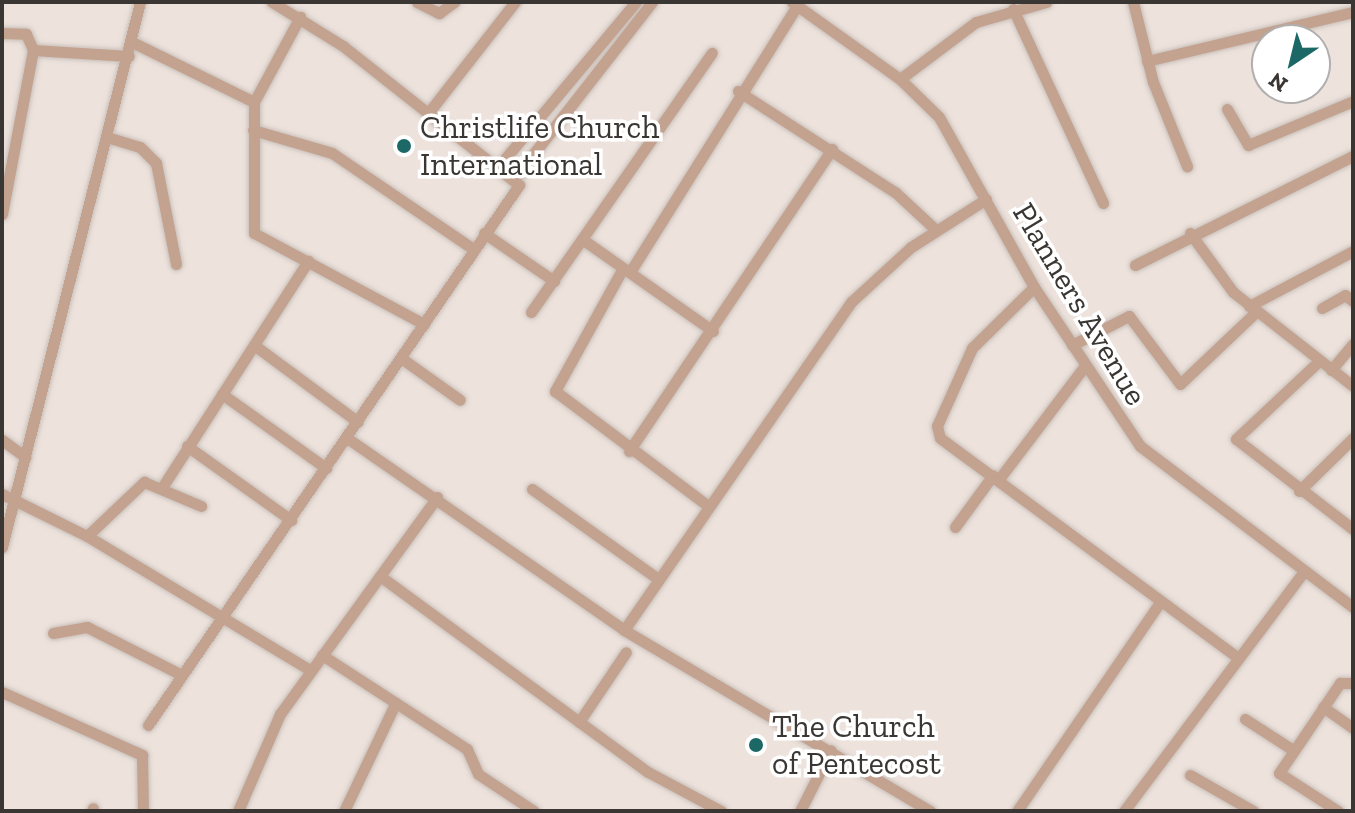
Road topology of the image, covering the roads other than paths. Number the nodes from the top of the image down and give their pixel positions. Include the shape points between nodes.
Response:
1 (140, 2) edge
2 (272, 2) edge
3 (417, 2) edge
4 (454, 2) edge
5 (515, 2) edge
6 (636, 2) edge
7 (652, 2) edge
8 (1046, 2) edge
9 (1133, 2) edge
10 (984, 3) edge
11 (795, 4) edge
12 (1013, 9) junction
13 (997, 11) junction
14 (1353, 12) edge
15 (300, 17) junction
16 (2, 33) edge
17 (132, 42) junction
18 (33, 50) junction
19 (712, 53) dead end
20 (129, 56) junction
21 (1147, 61) junction
22 (900, 79) junction
23 (738, 91) junction
24 (1353, 101) edge
25 (254, 102) junction
26 (1227, 109) dead end
27 (429, 112) junction
28 (253, 130) junction
29 (110, 138) junction
30 (832, 149) junction
31 (1353, 156) edge
32 (1187, 166) dead end
33 (498, 167) junction
34 (516, 182) junction
35 (5, 189) edge
36 (986, 199) junction
37 (1103, 203) dead end
38 (2, 214) edge
39 (935, 229) junction
40 (484, 233) junction
41 (1190, 233) junction
42 (582, 239) junction
43 (473, 249) junction
44 (1353, 251) edge
45 (308, 261) junction
46 (176, 264) dead end
47 (1135, 265) dead end
48 (626, 270) junction
49 (554, 281) junction
50 (1034, 287) junction
51 (1353, 301) edge
52 (1322, 308) dead end
53 (1252, 309) junction
54 (531, 312) dead end
55 (424, 324) junction
56 (713, 331) junction
57 (1353, 344) edge
58 (254, 345) junction
59 (1072, 345) junction
60 (401, 358) junction
61 (1319, 361) junction
62 (1084, 367) junction
63 (1331, 370) junction
64 (1353, 386) edge
65 (222, 394) junction
66 (460, 400) dead end
67 (358, 422) junction
68 (347, 438) junction
69 (1353, 438) edge
70 (2, 440) edge
71 (187, 446) junction
72 (629, 451) junction
73 (25, 457) junction
74 (326, 468) junction
75 (996, 477) junction
76 (163, 486) junction
77 (532, 489) dead end
78 (1299, 491) junction
79 (2, 494) edge
80 (437, 497) junction
81 (13, 501) junction
82 (201, 506) dead end
83 (708, 506) junction
84 (291, 520) junction
85 (955, 527) dead end
86 (1353, 529) edge
87 (87, 536) junction
88 (2, 547) edge
89 (1303, 573) junction
90 (380, 576) junction
91 (658, 579) junction
92 (1160, 602) junction
93 (1353, 607) edge
94 (224, 616) junction
95 (624, 630) junction
96 (53, 633) dead end
97 (626, 652) dead end
98 (322, 655) junction
99 (1236, 656) junction
100 (310, 670) junction
101 (182, 675) junction
102 (1353, 683) edge
103 (2, 692) edge
104 (395, 704) junction
105 (1323, 707) junction
106 (1245, 719) dead end
107 (579, 722) junction
108 (148, 725) dead end
109 (1353, 728) edge
110 (831, 750) junction
111 (1293, 750) junction
112 (1190, 775) dead end
113 (143, 811) edge
114 (238, 811) edge
115 (344, 811) edge
116 (534, 811) edge
117 (721, 811) edge
118 (800, 811) edge
119 (930, 811) edge
120 (1017, 811) edge
121 (1124, 811) edge
122 (1253, 811) edge
123 (1338, 811) edge

1 - 17 street
2 - 15 street
3 - 4 street via 439,13
5 - 27 street
6 - 33 street
7 - 34 street
8 - 12 street
9 - 21 street
10 - 13 street
11 - 22 street, Planners Avenue
11 - 23 street
12 - 13 street
12 - 37 street
13 - 22 street
14 - 21 street
15 - 25 street
15 - 27 street
16 - 18 street via 26,34
17 - 20 street
17 - 25 street
18 - 20 street
18 - 35 street
19 - 42 street
20 - 29 street
21 - 32 street
22 - 36 street, Planners Avenue via 939,117
23 - 30 street
23 - 48 street
24 - 26 street via 1248,145
25 - 28 street
27 - 33 street
28 - 43 street via 340,157
28 - 45 street via 252,229
29 - 46 street via 140,147 156,163
29 - 73 street
30 - 39 street
30 - 56 street
31 - 41 street
33 - 34 street
34 - 40 street
35 - 38 street
36 - 39 street
36 - 50 street, Planners Avenue
39 - 83 street via 851,302
40 - 43 street
40 - 49 street
41 - 47 street
41 - 53 street
42 - 48 street
42 - 49 street
43 - 55 street
44 - 53 street
45 - 55 street
45 - 58 street
48 - 56 street
48 - 72 street via 555,391
49 - 54 street
50 - 59 street, Planners Avenue
50 - 75 street via 972,348 937,426 940,438
51 - 52 street via 1345,295
53 - 59 street via 1180,384 1129,316
53 - 61 street
55 - 60 street
56 - 72 street
57 - 63 street
58 - 65 street
58 - 67 street
59 - 62 street, Planners Avenue
60 - 66 street
60 - 67 street
61 - 63 street
61 - 78 street via 1236,439
62 - 75 street
62 - 89 street, Planners Avenue via 1140,446
63 - 64 street
65 - 71 street
65 - 74 street
67 - 68 street
68 - 74 street
68 - 80 street
69 - 78 street
70 - 73 street
71 - 76 street
71 - 84 street
72 - 83 street
73 - 81 street
74 - 84 street
75 - 85 street
75 - 92 street
76 - 82 street
76 - 87 street via 133,488
77 - 91 street
78 - 86 street
79 - 81 street
80 - 90 street
80 - 95 street
81 - 87 street
81 - 88 street
83 - 91 street
84 - 94 street
87 - 94 street
89 - 93 street, Planners Avenue
89 - 99 street
90 - 98 street
90 - 107 street
91 - 95 street
92 - 99 street
92 - 120 street
94 - 100 street
94 - 101 street
95 - 110 street
96 - 101 street via 87,627
97 - 107 street
98 - 100 street
98 - 104 street
99 - 121 street
100 - 114 street via 255,761
101 - 108 street
102 - 105 street via 1340,683
103 - 113 street via 142,755
104 - 115 street
104 - 116 street via 467,749 478,774
105 - 109 street
105 - 111 street
106 - 111 street
107 - 117 street
110 - 118 street
110 - 119 street
111 - 123 street via 1279,773
112 - 122 street

